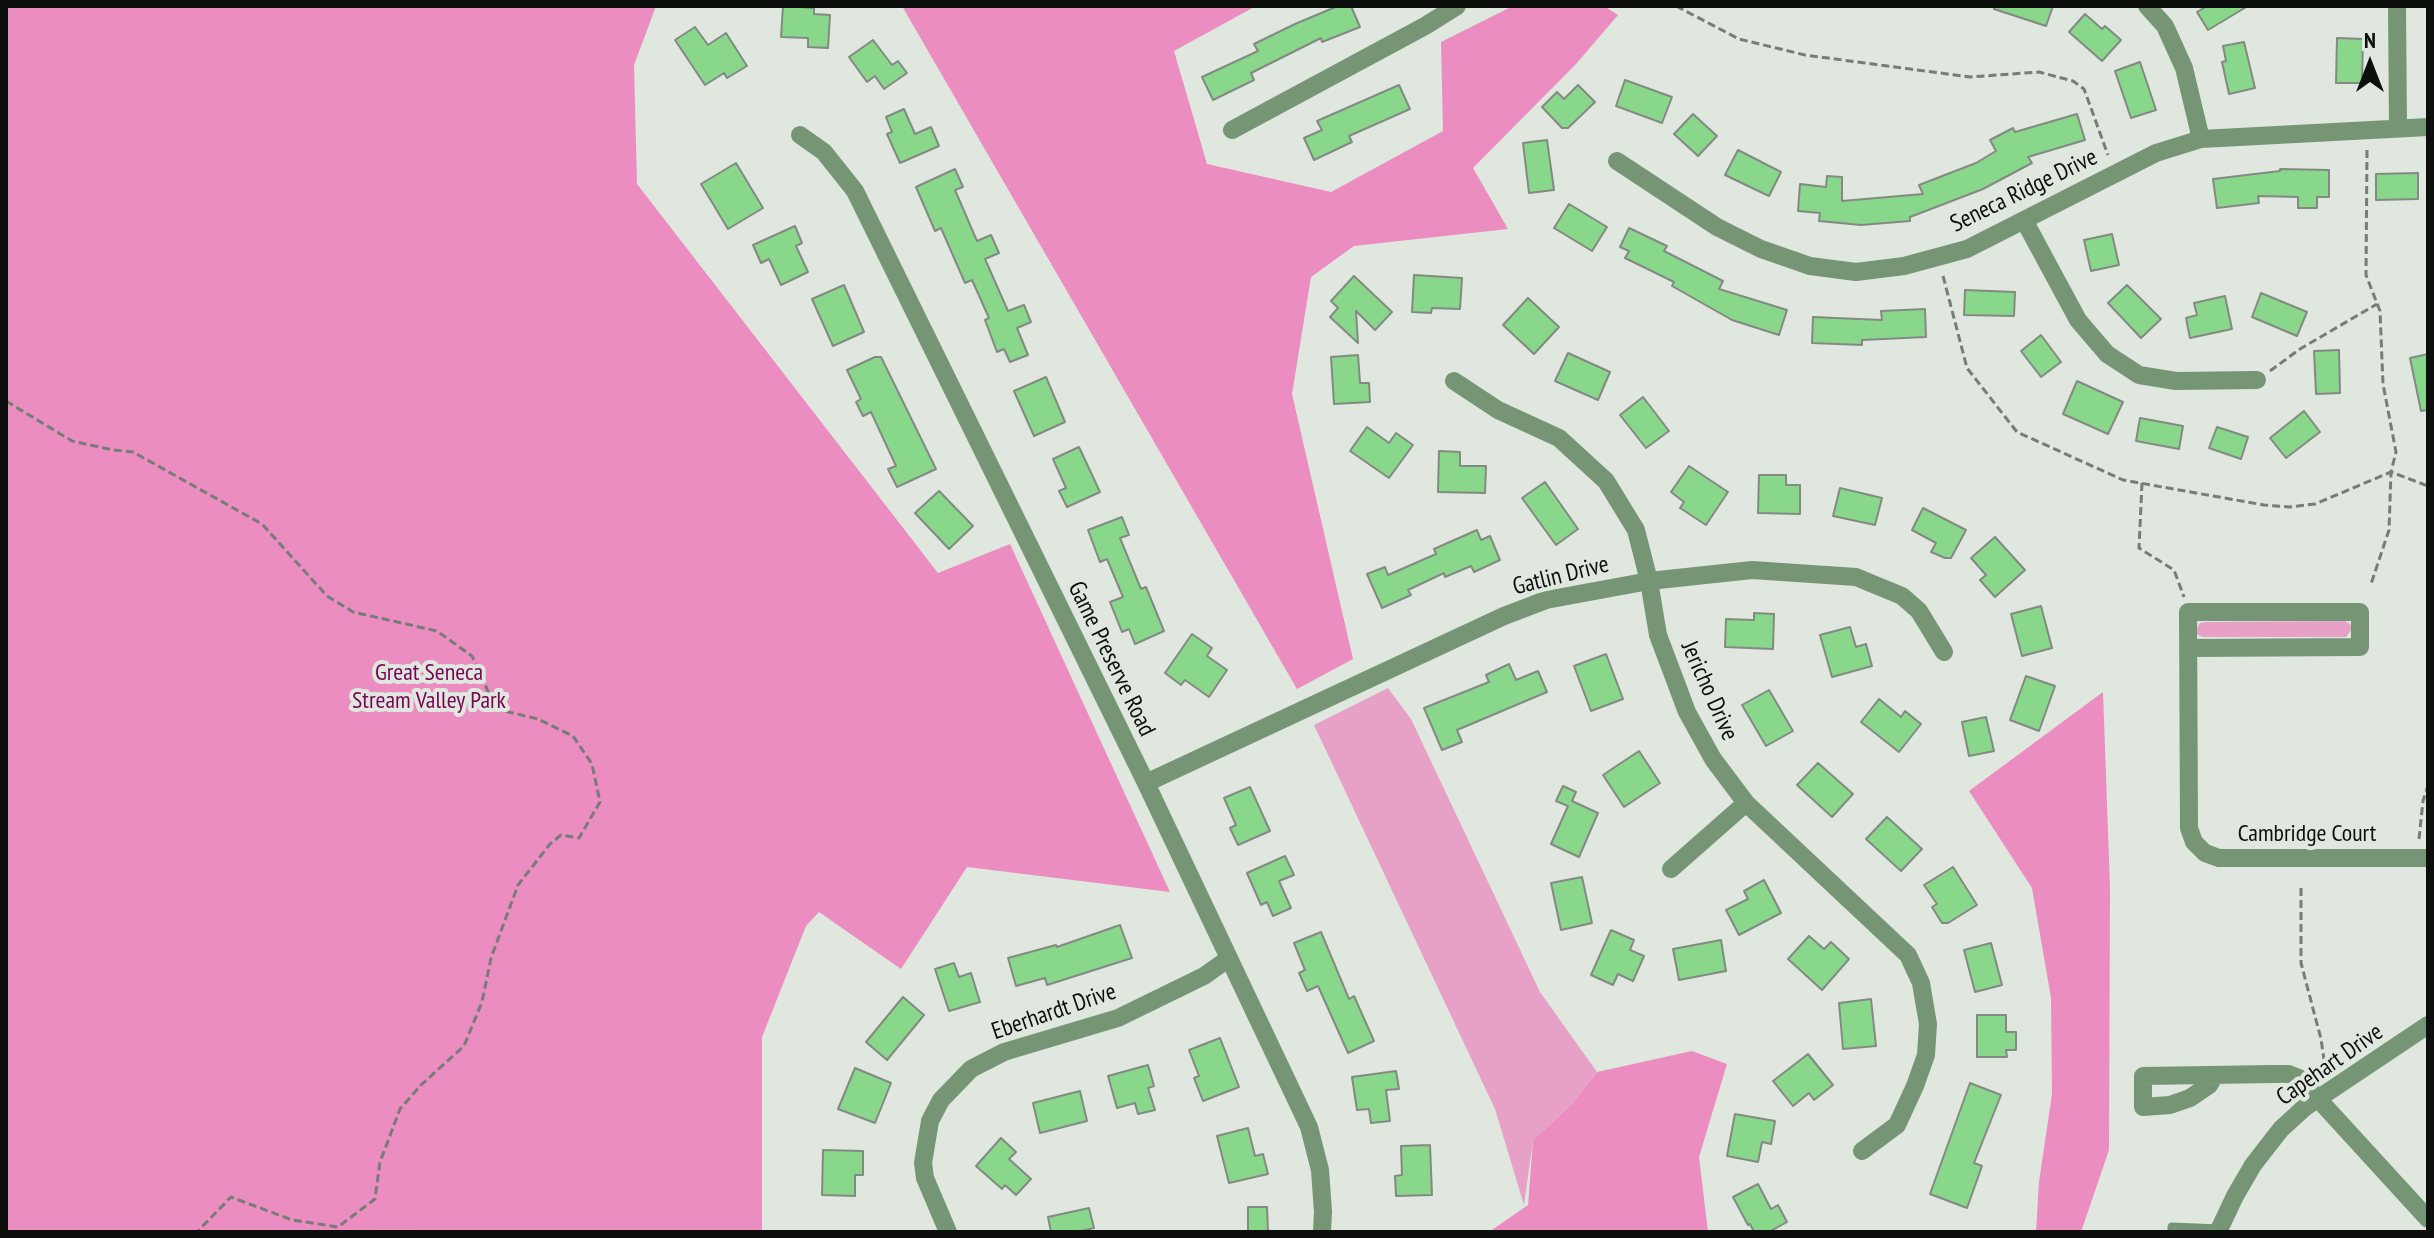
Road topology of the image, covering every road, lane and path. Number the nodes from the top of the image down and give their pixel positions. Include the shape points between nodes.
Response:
1 (1457, 6) edge
2 (1676, 6) edge
3 (2147, 6) edge
4 (2397, 6) edge
5 (2428, 127) edge
6 (2398, 128) junction
7 (1232, 130) dead end
8 (2368, 130) junction
9 (800, 135) dead end
10 (2201, 139) junction
11 (1617, 161) dead end
12 (2114, 174) junction
13 (2024, 220) junction
14 (1938, 257) junction
15 (2377, 304) junction
16 (2257, 380) joint
17 (1454, 381) dead end
18 (6, 401) edge
19 (2391, 472) junction
20 (2142, 483) junction
21 (2428, 486) edge
22 (1649, 581) junction
23 (2371, 584) dead end
24 (2188, 612) junction
25 (2188, 648) junction
26 (1944, 652) dead end
27 (1146, 783) junction
28 (2428, 786) edge
29 (1746, 803) junction
30 (2423, 858) edge
31 (1671, 869) dead end
32 (2301, 888) dead end
33 (1228, 959) junction
34 (2428, 1025) edge
35 (2215, 1075) dead end
36 (2326, 1078) dead end
37 (2318, 1099) junction
38 (1862, 1151) dead end
39 (2428, 1219) edge
40 (2218, 1230) edge
41 (197, 1232) edge
42 (948, 1232) edge
43 (1322, 1232) edge
44 (2172, 1232) edge

1 - 7 street
2 - 12 path via 1739,39 1805,55 1970,77 2039,72 2079,83
3 - 10 street via 2165,26 2184,68
4 - 6 street
5 - 6 street, Seneca Ridge Drive
6 - 8 street, Seneca Ridge Drive
8 - 10 street, Seneca Ridge Drive
8 - 15 path via 2366,275
9 - 27 street, Game Preserve Road via 824,152 855,191
10 - 12 street, Seneca Ridge Drive
11 - 14 street, Seneca Ridge Drive via 1717,227 1810,266 1856,272
12 - 13 street, Seneca Ridge Drive
13 - 14 street, Seneca Ridge Drive via 1967,249
13 - 16 street via 2078,320 2107,354 2139,375 2176,381
14 - 20 path via 1967,368 2017,432 2123,480
15 - 16 path
15 - 19 path via 2383,384 2396,452
17 - 22 street, Jericho Drive via 1498,410 1559,438 1606,481 1636,530
18 - 41 path via 72,441 133,452 262,524 327,596 353,612 437,631 472,656 496,709 538,719 573,736 592,764 600,802 579,838 561,835 518,885 464,1046 400,1109 380,1162 375,1199 338,1227 292,1220 231,1197
19 - 20 path via 2315,504 2289,507
19 - 21 path
19 - 23 path via 2389,530
20 - 24 path via 2139,548 2174,570
22 - 26 street, Gatlin Drive via 1752,570 1856,577 1902,596 1919,611
22 - 27 street, Gatlin Drive via 1546,600 1504,616
22 - 29 street, Jericho Drive via 1658,635 1687,712
24 - 25 street, Cambridge Court
24 - 25 street via 2360,612 2360,647
25 - 30 street, Cambridge Court via 2189,828 2205,853 2219,858
27 - 33 street, Game Preserve Road
28 - 30 path via 2419,831
29 - 31 street
29 - 38 street, Jericho Drive via 1908,955 1921,983 1928,1024 1926,1055 1897,1125
32 - 36 path via 2301,963
33 - 42 street, Eberhardt Drive via 1118,1018 1004,1052 971,1069 941,1100 930,1121 923,1163
33 - 43 street, Game Preserve Road via 1309,1127 1320,1170
34 - 37 street, Capehart Drive
35 - 37 street via 2289,1074
37 - 39 street
37 - 40 street, Capehart Drive via 2281,1129 2253,1165
40 - 44 lane via 2172,1227

